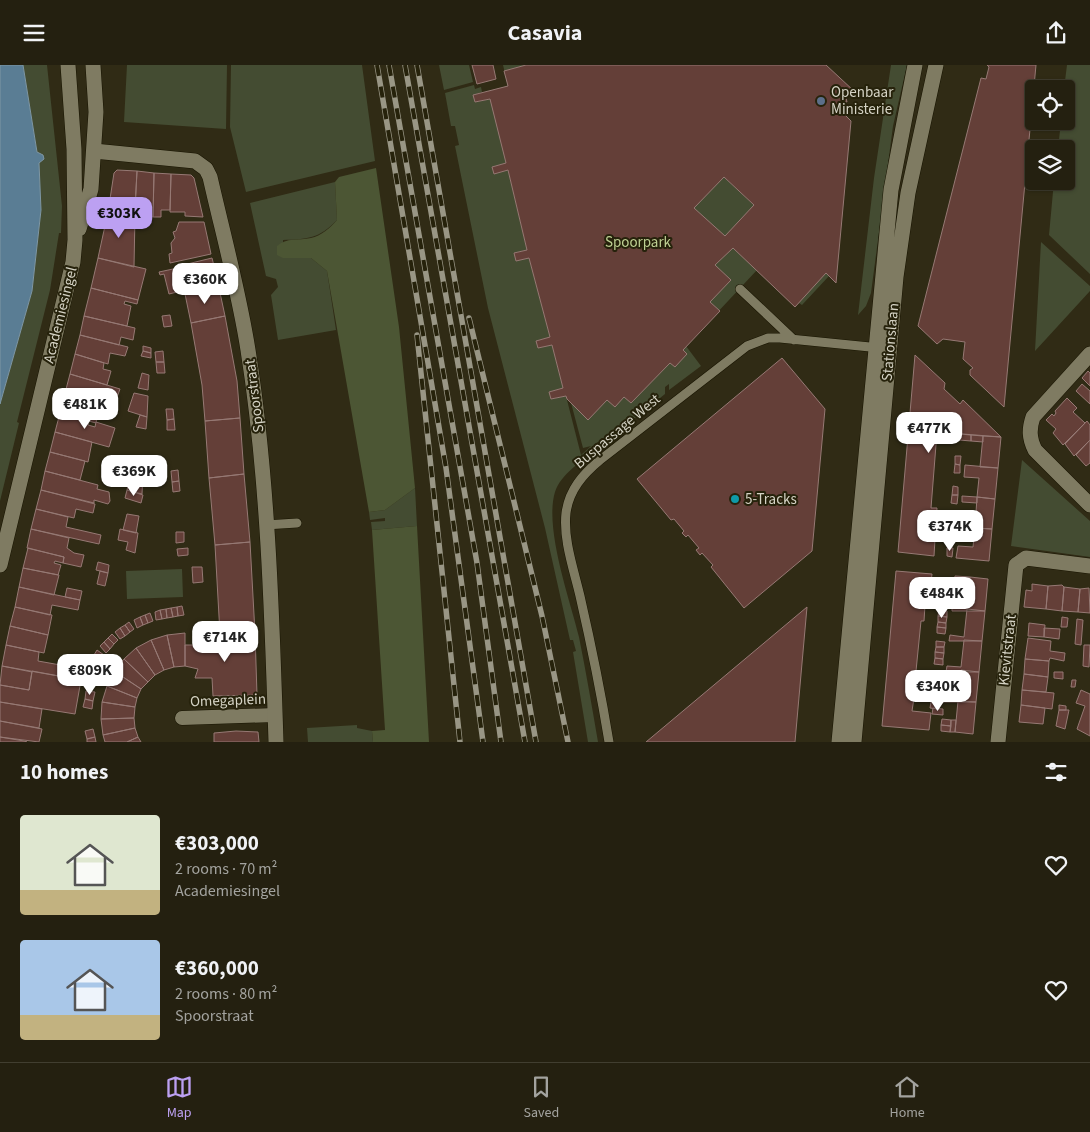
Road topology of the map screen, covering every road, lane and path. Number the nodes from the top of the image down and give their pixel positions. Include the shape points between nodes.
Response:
1 (68, 65) edge
2 (92, 65) edge
3 (915, 65) edge
4 (936, 65) edge
5 (94, 151) junction
6 (75, 240) junction
7 (740, 289) dead end
8 (794, 340) junction
9 (882, 348) junction
10 (1090, 354) edge
11 (1090, 505) edge
12 (297, 523) dead end
13 (265, 525) junction
14 (0, 565) edge
15 (1090, 566) edge
16 (275, 715) junction
17 (182, 718) dead end
18 (276, 742) edge
19 (609, 742) edge
20 (839, 742) edge
21 (854, 742) edge
22 (998, 742) edge

1 - 6 street, Academiesingel via 74,149
2 - 5 street, Academiesingel via 96,113
3 - 9 street, Stationslaan via 891,190
4 - 9 street, Stationslaan via 908,193
5 - 6 street, Academiesingel via 91,189
5 - 13 street, Spoorstraat via 195,161 206,169 210,177 248,348 258,423
6 - 14 street, Academiesingel via 73,262
7 - 8 lane
8 - 9 lane, Buspassage West
8 - 19 lane, Buspassage West via 768,338 737,352 600,460 572,491 566,514 567,539 599,681
9 - 20 street, Stationslaan
9 - 21 street, Stationslaan
10 - 11 street via 1033,417 1030,428 1034,450
12 - 13 lane
13 - 16 street, Spoorstraat
15 - 22 street, Kievitstraat via 1026,558 1016,565
16 - 17 street, Omegaplein
16 - 18 street, Spoorstraat

